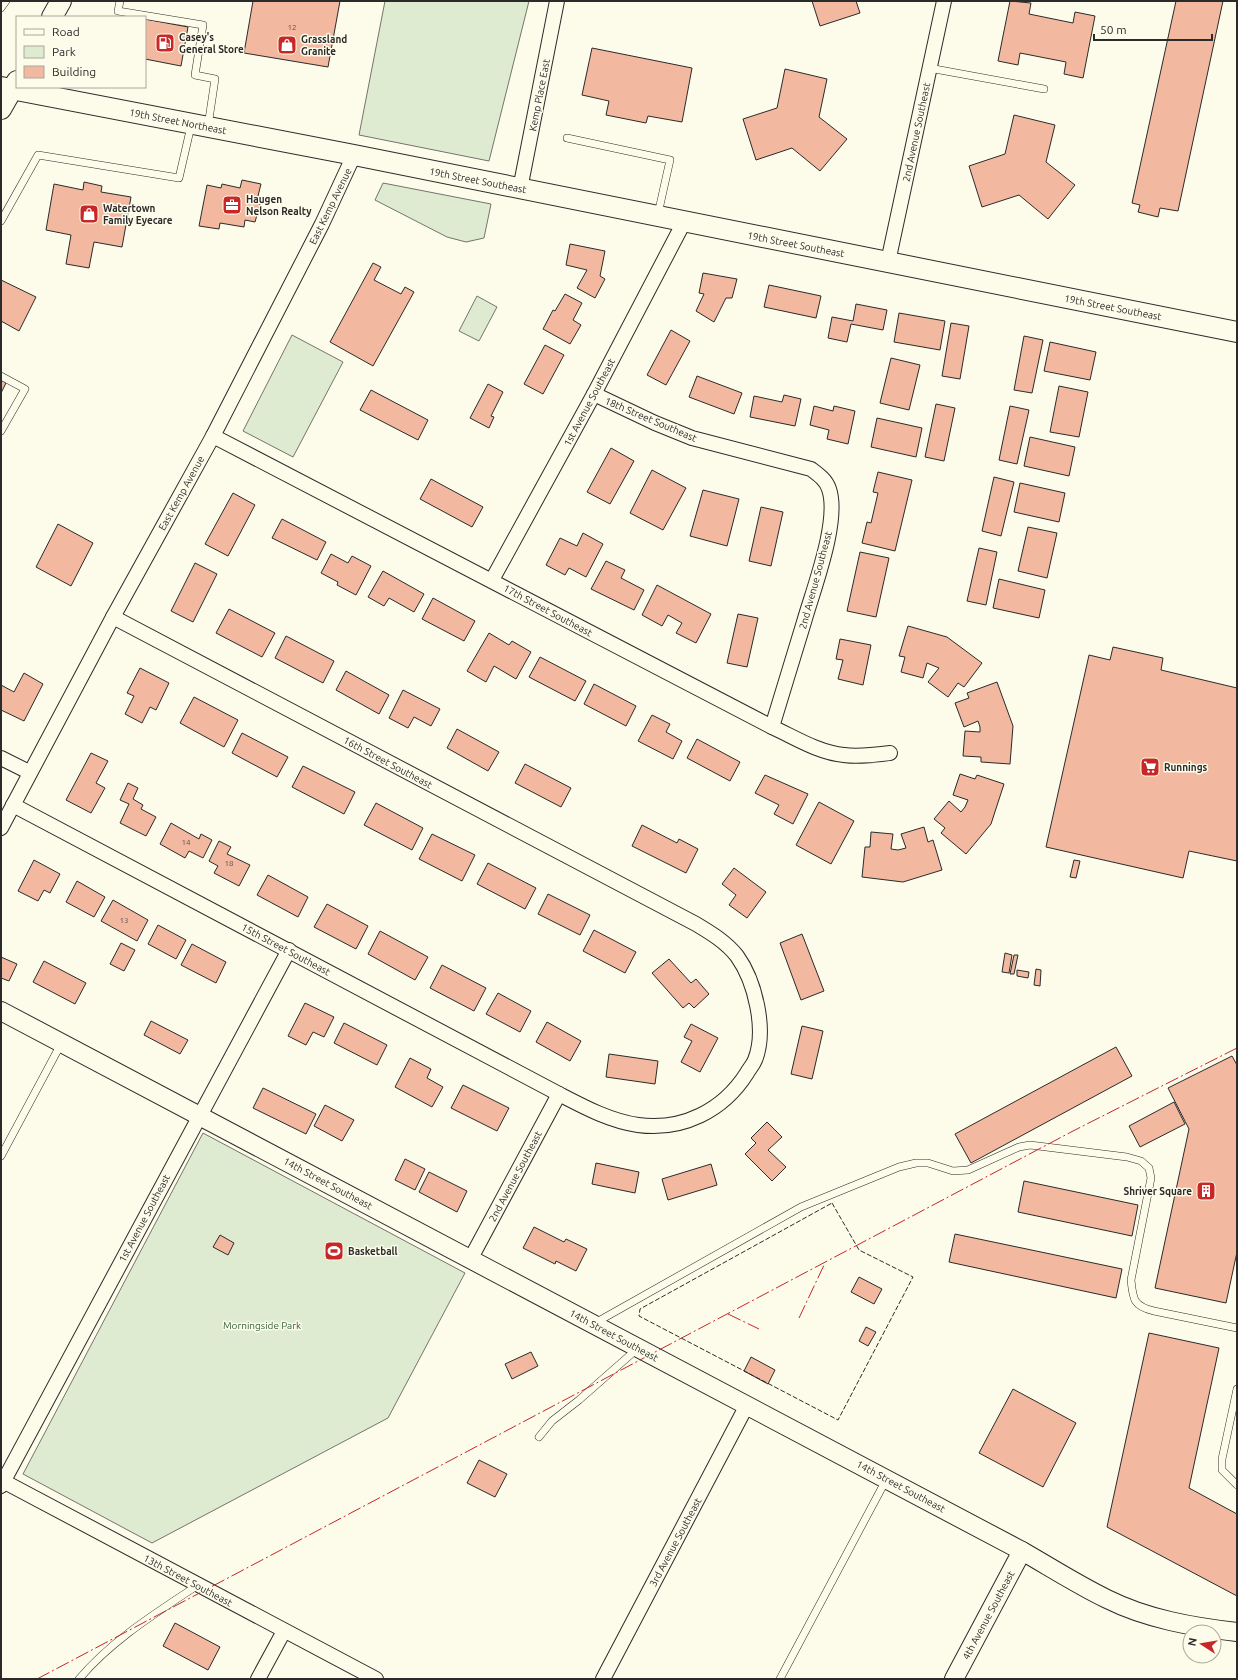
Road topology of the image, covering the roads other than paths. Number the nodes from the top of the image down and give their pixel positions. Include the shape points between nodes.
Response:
1 (6, 1) edge
2 (61, 1) edge
3 (120, 1) edge
4 (557, 1) edge
5 (944, 1) edge
6 (1, 8) edge
7 (53, 16) edge
8 (929, 68) junction
9 (10, 86) edge
10 (20, 88) edge
11 (1044, 89) dead end
12 (1, 109) edge
13 (200, 125) junction
14 (567, 138) dead end
15 (354, 155) junction
16 (520, 189) junction
17 (658, 216) junction
18 (1, 221) edge
19 (684, 222) junction
20 (888, 262) junction
21 (1237, 332) edge
22 (1, 376) edge
23 (594, 394) junction
24 (1, 431) edge
25 (213, 436) junction
26 (779, 461) joint
27 (492, 580) junction
28 (113, 617) junction
29 (772, 727) junction
30 (890, 753) dead end
31 (1, 758) edge
32 (29, 772) junction
33 (13, 805) junction
34 (1, 828) edge
35 (289, 950) junction
36 (1, 1011) edge
37 (62, 1043) junction
38 (741, 1082) joint
39 (559, 1094) junction
40 (199, 1116) junction
41 (1, 1156) edge
42 (471, 1258) junction
43 (593, 1323) junction
44 (1237, 1328) edge
45 (638, 1347) junction
46 (1237, 1389) edge
47 (747, 1405) junction
48 (539, 1437) dead end
49 (887, 1479) junction
50 (2, 1483) edge
51 (1237, 1485) edge
52 (1022, 1551) junction
53 (198, 1585) junction
54 (284, 1630) junction
55 (1237, 1632) edge
56 (79, 1679) edge
57 (258, 1679) edge
58 (376, 1679) edge
59 (603, 1679) edge
60 (780, 1679) edge
61 (954, 1679) edge

1 - 6 lane
2 - 7 main road
3 - 13 lane via 118,11 203,25 195,75 215,79
4 - 16 street, Kemp Place East
5 - 8 street, 2nd Avenue Southeast
8 - 11 lane
8 - 20 street, 2nd Avenue Southeast
9 - 12 main road
10 - 13 main road, 19th Street Northeast
13 - 15 main road, 19th Street Northeast
13 - 18 lane via 179,178 38,155
14 - 17 lane via 670,160
15 - 16 main road, 19th Street Southeast
15 - 25 street, East Kemp Avenue via 322,224
16 - 17 main road, 19th Street Southeast
17 - 19 main road, 19th Street Southeast
19 - 20 main road, 19th Street Southeast
19 - 23 street, 1st Avenue Southeast
20 - 21 main road, 19th Street Southeast
22 - 24 lane via 25,389
23 - 26 street, 18th Street Southeast via 692,438
23 - 27 street, 1st Avenue Southeast
25 - 27 street, 17th Street Southeast
25 - 28 street, East Kemp Avenue
26 - 29 street, 2nd Avenue Southeast via 811,470 824,479 832,502 830,527 821,566
27 - 29 street, 17th Street Southeast
28 - 32 street, East Kemp Avenue
28 - 38 street, 16th Street Southeast via 663,906 719,939 736,955 754,993 759,1036 755,1060
29 - 30 street, 17th Street Southeast via 827,752 868,756
31 - 32 street
32 - 33 street, East Kemp Avenue
33 - 34 street, East Kemp Avenue
33 - 35 street, 15th Street Southeast
35 - 39 street, 15th Street Southeast
35 - 40 street, 1st Avenue Southeast
36 - 37 street, 14th Street Southeast
37 - 40 street, 14th Street Southeast
37 - 41 lane
38 - 39 street, 15th Street Southeast via 722,1102 681,1124 638,1125 617,1120
39 - 42 street, 2nd Avenue Southeast
40 - 42 street, 14th Street Southeast
40 - 50 street, 1st Avenue Southeast
42 - 43 street, 14th Street Southeast
43 - 44 lane via 801,1207 916,1163 928,1163 953,1171 968,1170 1030,1145 1127,1157 1141,1161 1150,1168 1151,1178 1131,1280 1136,1303 1154,1311
43 - 45 street, 14th Street Southeast
45 - 47 street, 14th Street Southeast
45 - 48 lane via 552,1421
46 - 51 lane via 1222,1459 1222,1470
47 - 49 street, 14th Street Southeast
47 - 59 street, 3rd Avenue Southeast
49 - 52 street, 14th Street Southeast
49 - 60 lane
50 - 53 street, 13th Street Southeast
52 - 55 street, 14th Street Southeast via 1108,1599 1138,1611 1203,1628
52 - 61 street, 4th Avenue Southeast
53 - 54 street, 13th Street Southeast
53 - 56 lane via 115,1643
54 - 57 street
54 - 58 street, 13th Street Southeast

